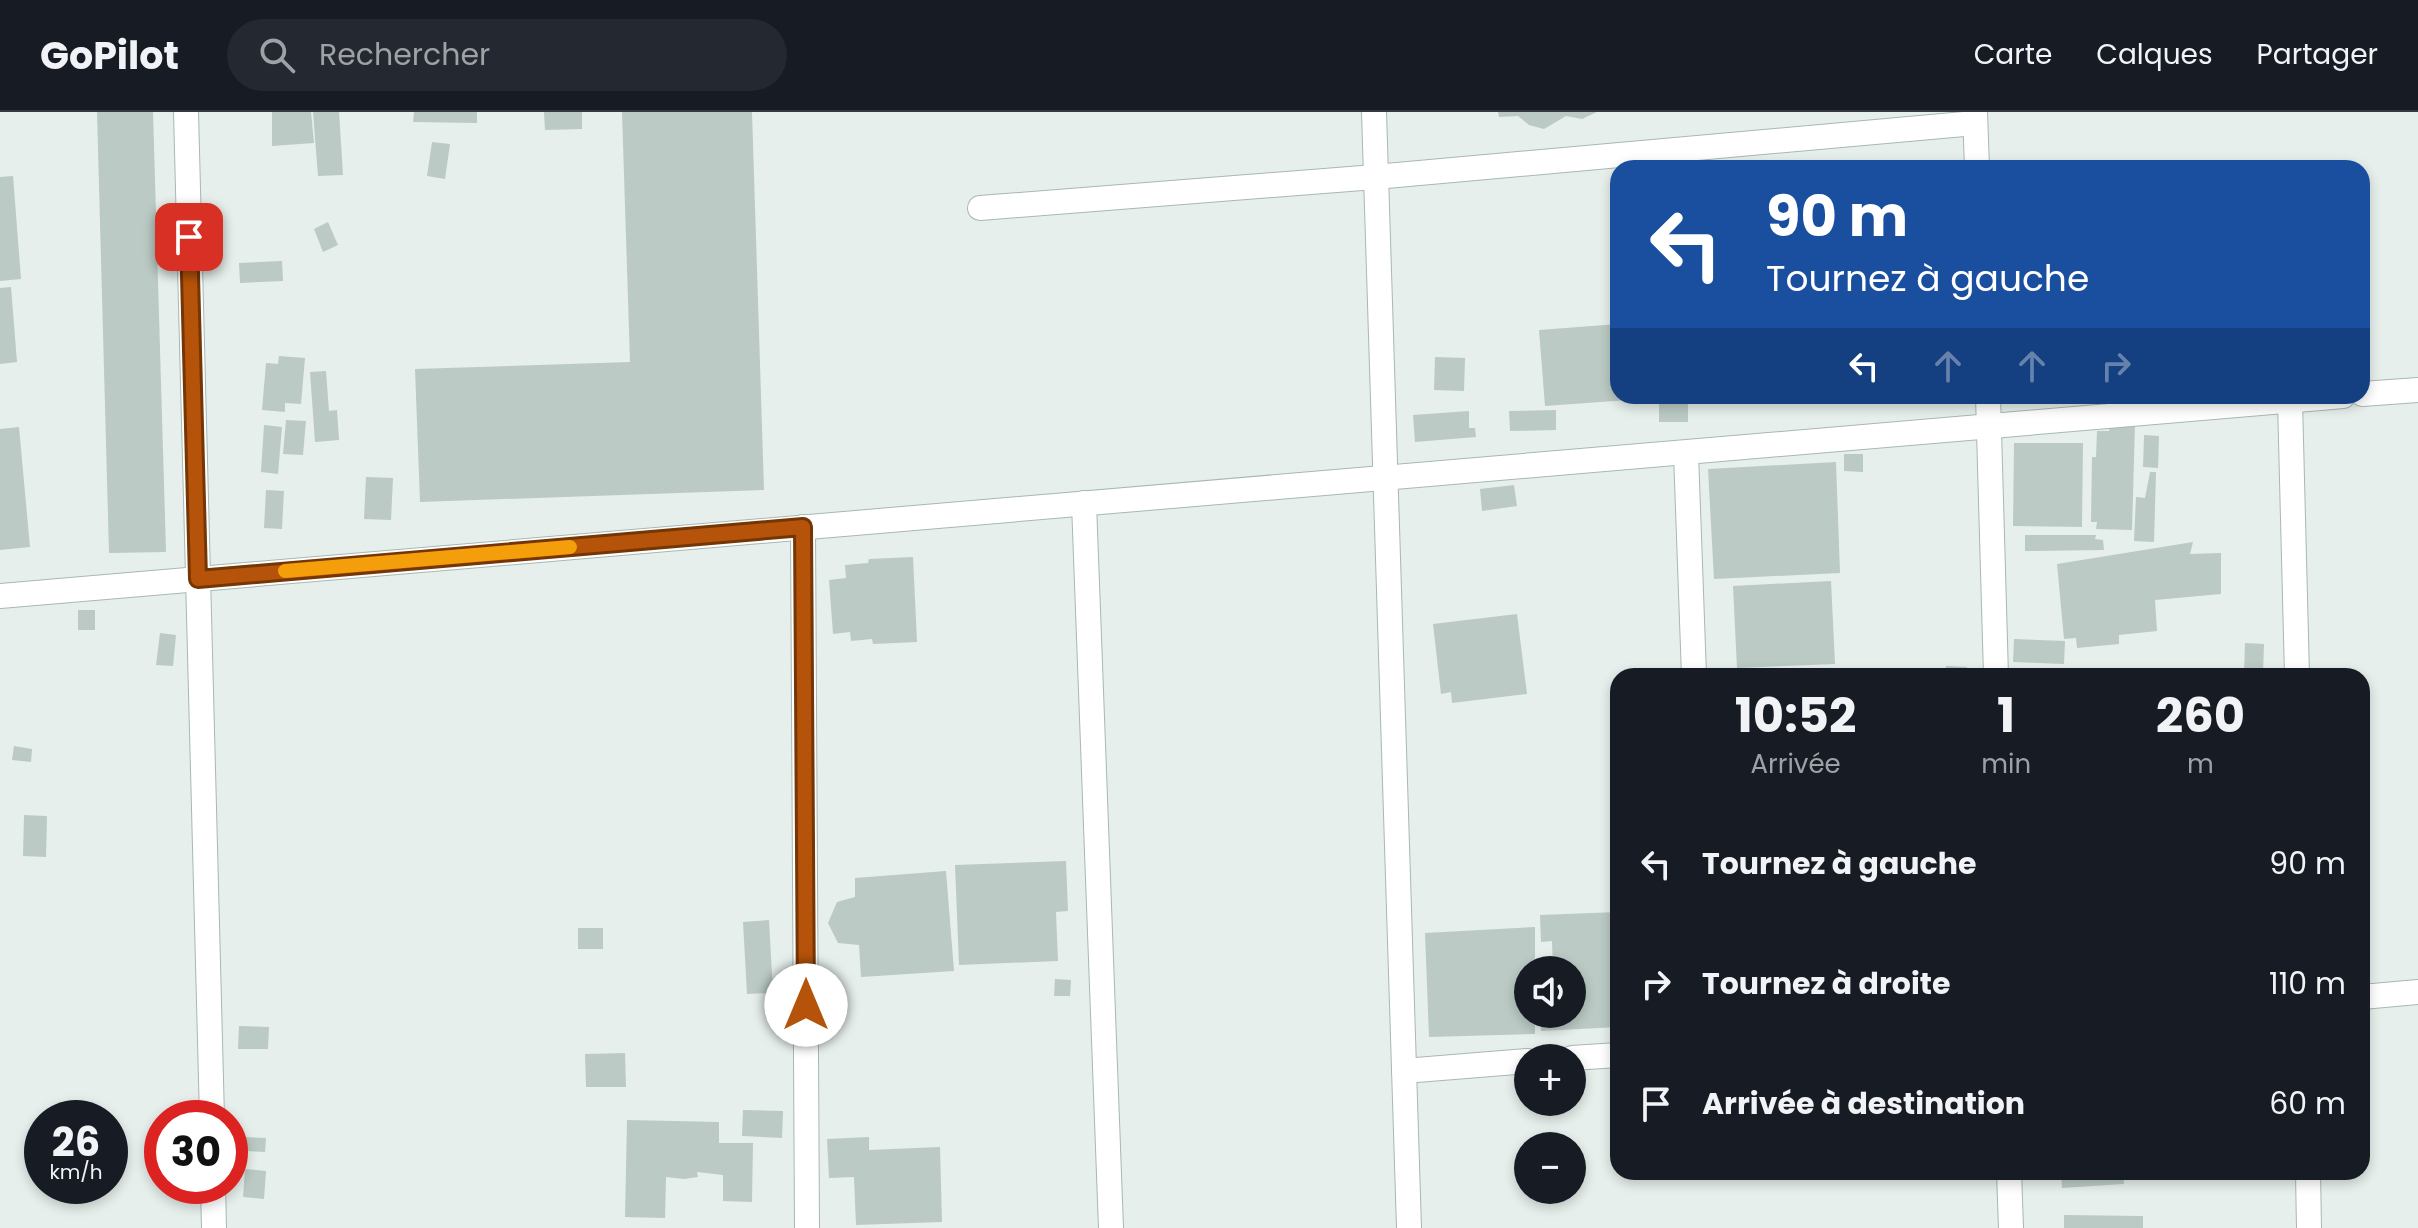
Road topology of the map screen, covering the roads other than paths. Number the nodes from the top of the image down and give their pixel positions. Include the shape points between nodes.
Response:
1 (186, 112) edge
2 (1374, 112) edge
3 (1975, 117) edge
4 (1977, 160) edge
5 (1375, 177) junction
6 (980, 208) dead end
7 (2418, 390) edge
8 (2370, 393) edge
9 (1988, 404) edge
10 (2255, 404) edge
11 (2290, 404) edge
12 (1989, 427) junction
13 (1686, 453) junction
14 (1383, 478) junction
15 (1084, 503) junction
16 (803, 527) junction
17 (198, 579) junction
18 (0, 596) edge
19 (1694, 668) edge
20 (1996, 668) edge
21 (2297, 668) edge
22 (2418, 992) edge
23 (2370, 996) edge
24 (1610, 1056) edge
25 (1586, 1057) edge
26 (1514, 1062) edge
27 (1404, 1071) junction
28 (212, 1100) edge
29 (2009, 1180) edge
30 (2308, 1180) edge
31 (213, 1204) edge
32 (214, 1228) edge
33 (807, 1228) edge
34 (1111, 1228) edge
35 (1409, 1228) edge
36 (2011, 1228) edge
37 (2309, 1228) edge

1 - 17 street
2 - 5 street
3 - 4 street
3 - 5 street
5 - 6 street
5 - 14 street
7 - 8 street
9 - 12 street
10 - 12 street
11 - 21 street
12 - 13 street
12 - 20 street
13 - 14 street
13 - 19 street
14 - 15 street
14 - 27 street
15 - 16 street
15 - 34 street
16 - 17 street
16 - 33 street
17 - 18 street
17 - 28 street
22 - 23 street
24 - 25 street
26 - 27 street
27 - 35 street
29 - 36 street
30 - 37 street
31 - 32 street

